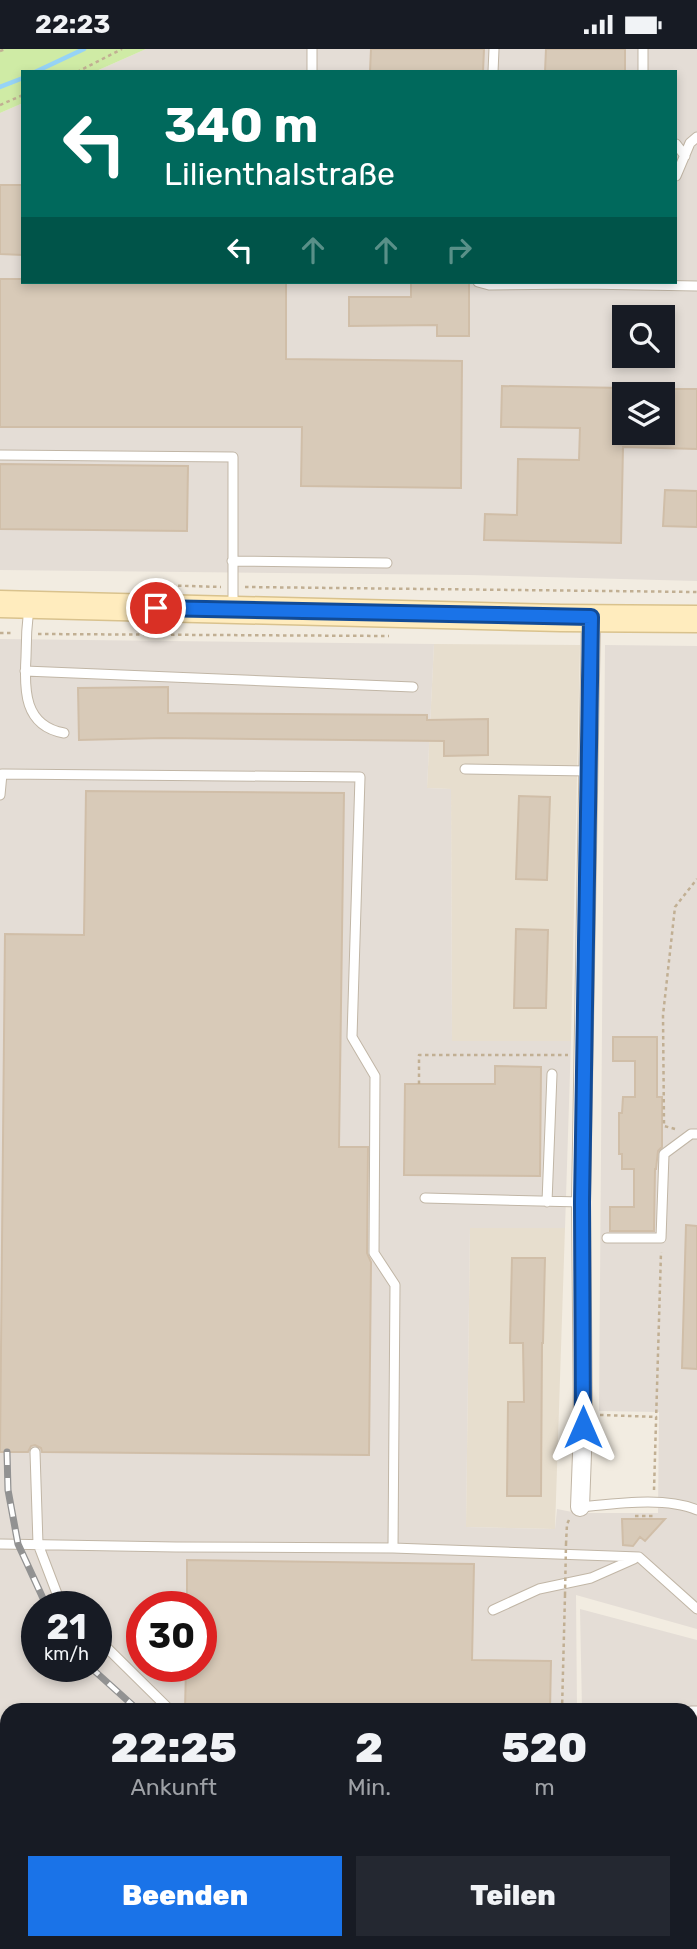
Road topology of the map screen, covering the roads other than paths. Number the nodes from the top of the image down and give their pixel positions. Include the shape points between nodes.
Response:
1 (312, 49) edge
2 (494, 49) edge
3 (643, 49) edge
4 (312, 70) edge
5 (493, 70) edge
6 (643, 70) edge
7 (697, 137) edge
8 (677, 145) edge
9 (685, 156) junction
10 (677, 174) edge
11 (485, 284) edge
12 (513, 284) edge
13 (676, 284) edge
14 (697, 286) edge
15 (0, 455) edge
16 (232, 561) junction
17 (387, 563) dead end
18 (233, 598) junction
19 (0, 604) edge
20 (29, 605) junction
21 (591, 617) junction
22 (697, 619) edge
23 (25, 671) junction
24 (413, 687) dead end
25 (64, 733) dead end
26 (465, 769) dead end
27 (589, 771) junction
28 (0, 795) edge
29 (552, 1074) dead end
30 (694, 1134) edge
31 (425, 1198) dead end
32 (547, 1202) junction
33 (582, 1202) junction
34 (607, 1238) dead end
35 (35, 1452) dead end
36 (580, 1507) joint
37 (697, 1510) edge
38 (0, 1544) edge
39 (38, 1544) junction
40 (393, 1548) junction
41 (639, 1557) junction
42 (56, 1591) edge
43 (697, 1609) edge
44 (493, 1610) dead end
45 (112, 1653) edge
46 (163, 1703) edge

1 - 4 lane
2 - 5 lane
3 - 6 lane
7 - 9 lane
8 - 9 lane
9 - 10 lane
11 - 12 lane
13 - 14 lane
15 - 16 lane via 233,457
16 - 17 lane
16 - 18 lane
18 - 20 main road
18 - 21 main road
19 - 20 main road
20 - 23 lane
21 - 22 main road
21 - 27 street
23 - 24 lane
23 - 25 lane via 32,713 46,728
26 - 27 lane
27 - 33 street
28 - 40 lane via 2,773 360,777 352,1037 375,1076 374,1254 395,1285
29 - 32 lane
30 - 34 lane via 664,1154 661,1238
31 - 32 lane
32 - 33 lane
33 - 36 street
35 - 39 lane
36 - 37 lane via 654,1503 683,1504
38 - 39 lane
39 - 40 lane
39 - 42 lane
40 - 41 lane
41 - 43 lane
41 - 44 lane via 591,1578 540,1589
45 - 46 lane

